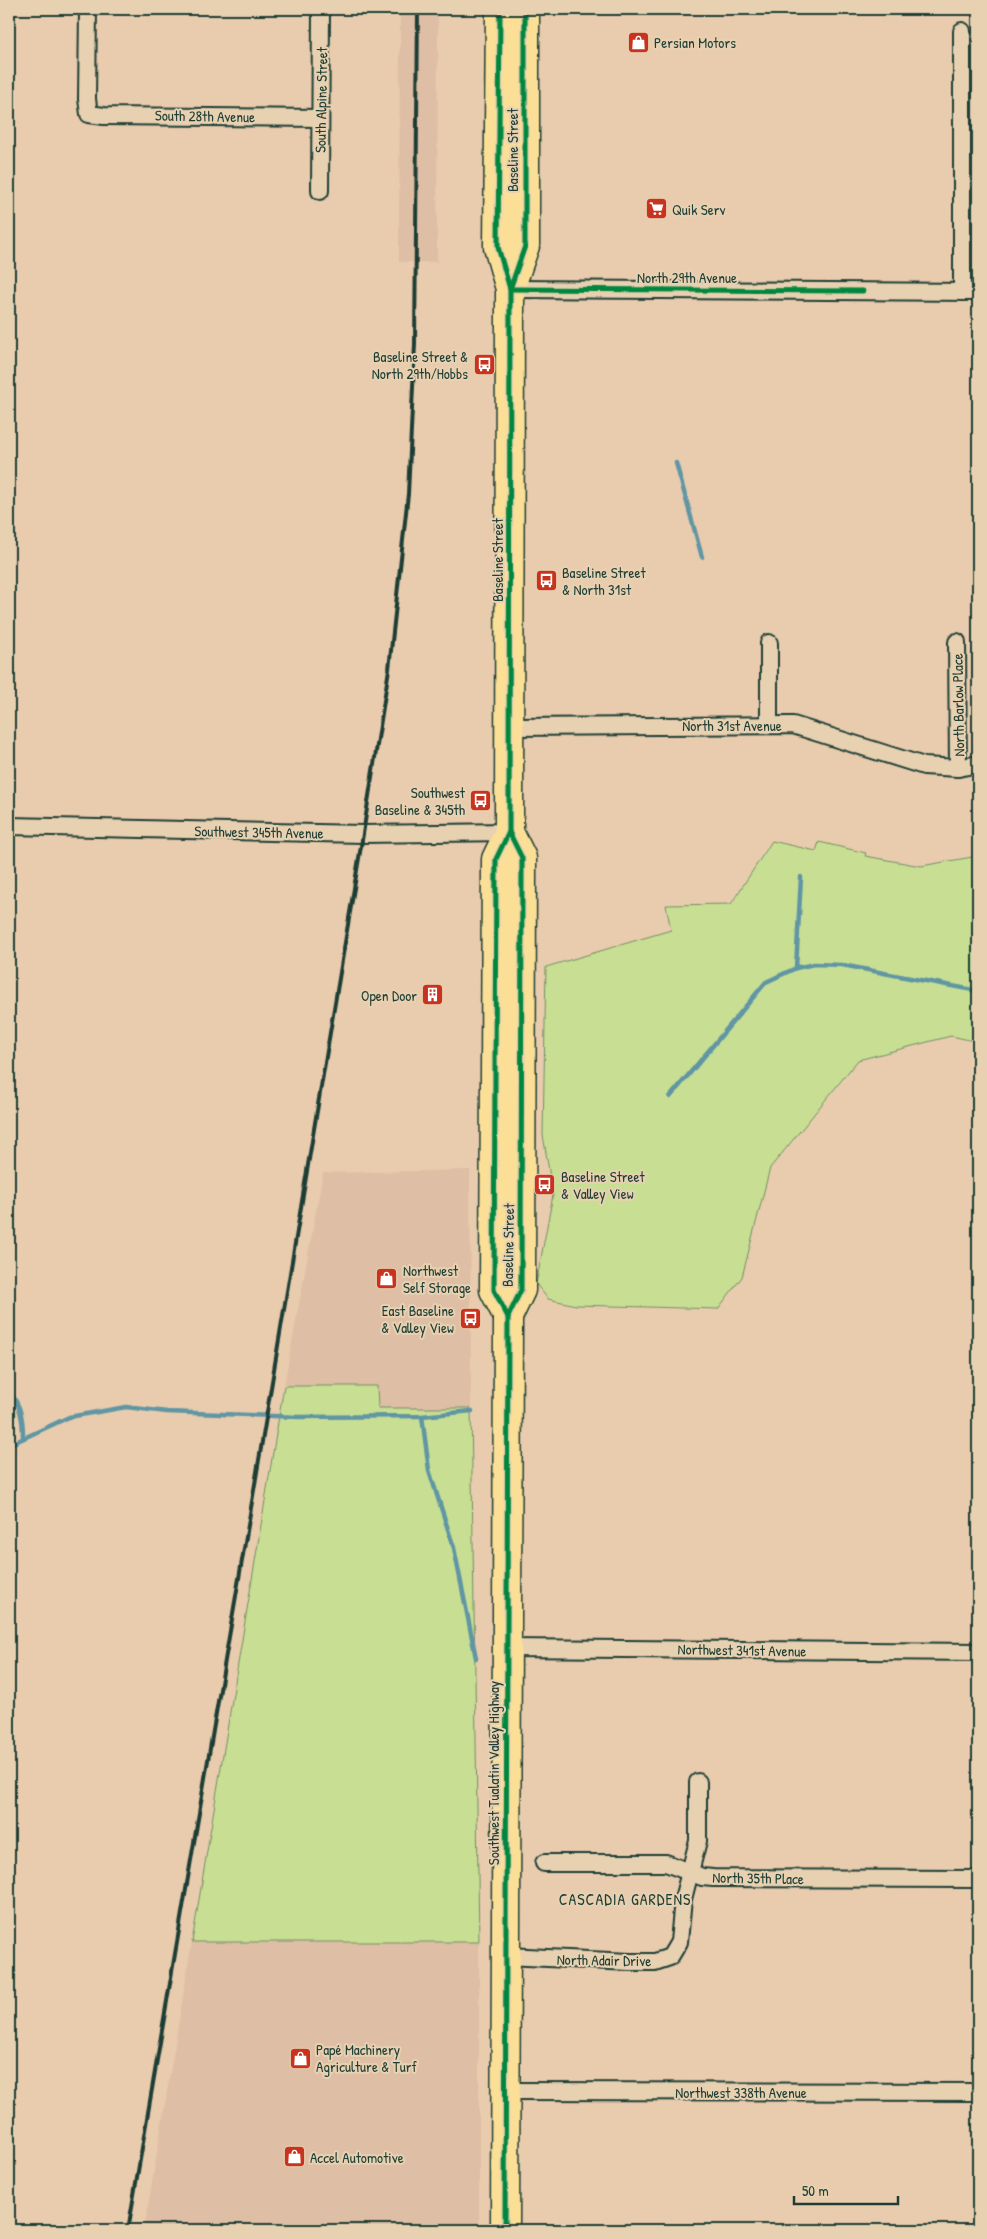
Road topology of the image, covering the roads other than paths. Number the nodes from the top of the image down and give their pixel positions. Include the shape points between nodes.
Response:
1 (88, 9) edge
2 (322, 9) edge
3 (500, 9) edge
4 (525, 9) edge
5 (962, 31) dead end
6 (320, 118) junction
7 (320, 190) dead end
8 (510, 289) junction
9 (970, 292) edge
10 (957, 642) dead end
11 (769, 643) dead end
12 (769, 724) junction
13 (509, 727) junction
14 (978, 764) edge
15 (958, 768) junction
16 (9, 826) edge
17 (509, 832) junction
18 (508, 1317) joint
19 (507, 1648) junction
20 (978, 1652) edge
21 (698, 1782) dead end
22 (544, 1863) dead end
23 (689, 1872) junction
24 (976, 1879) dead end
25 (506, 1956) junction
26 (504, 2091) junction
27 (978, 2092) edge
28 (505, 2230) edge

1 - 6 street, South 28th Avenue via 86,99 89,114
2 - 6 street, South Alpine Street
3 - 8 highway, Baseline Street via 498,247
4 - 8 highway, Baseline Street via 524,246
5 - 9 street
6 - 7 street, South Alpine Street
8 - 9 street, North 29th Avenue
8 - 13 highway, Baseline Street
10 - 15 street, North Barlow Place
11 - 12 street
12 - 13 street, North 31st Avenue
12 - 15 street, North 31st Avenue via 793,725 924,766
13 - 17 highway, Baseline Street
14 - 15 street, North 31st Avenue
16 - 17 street, Southwest 345th Avenue via 363,834
17 - 18 highway, Baseline Street via 522,858 521,1290
18 - 19 highway, Southwest Tualatin Valley Highway
19 - 20 street, Northwest 341st Avenue
19 - 25 highway, Southwest Tualatin Valley Highway
21 - 23 street, North Adair Drive via 698,1841
22 - 23 street, North 35th Place via 666,1863
23 - 24 street, North 35th Place via 713,1878
23 - 25 street, North Adair Drive via 681,1909 680,1942 670,1957 655,1962 630,1962
25 - 26 highway, Southwest Tualatin Valley Highway
26 - 27 street, Northwest 338th Avenue
26 - 28 highway, Southwest Tualatin Valley Highway

